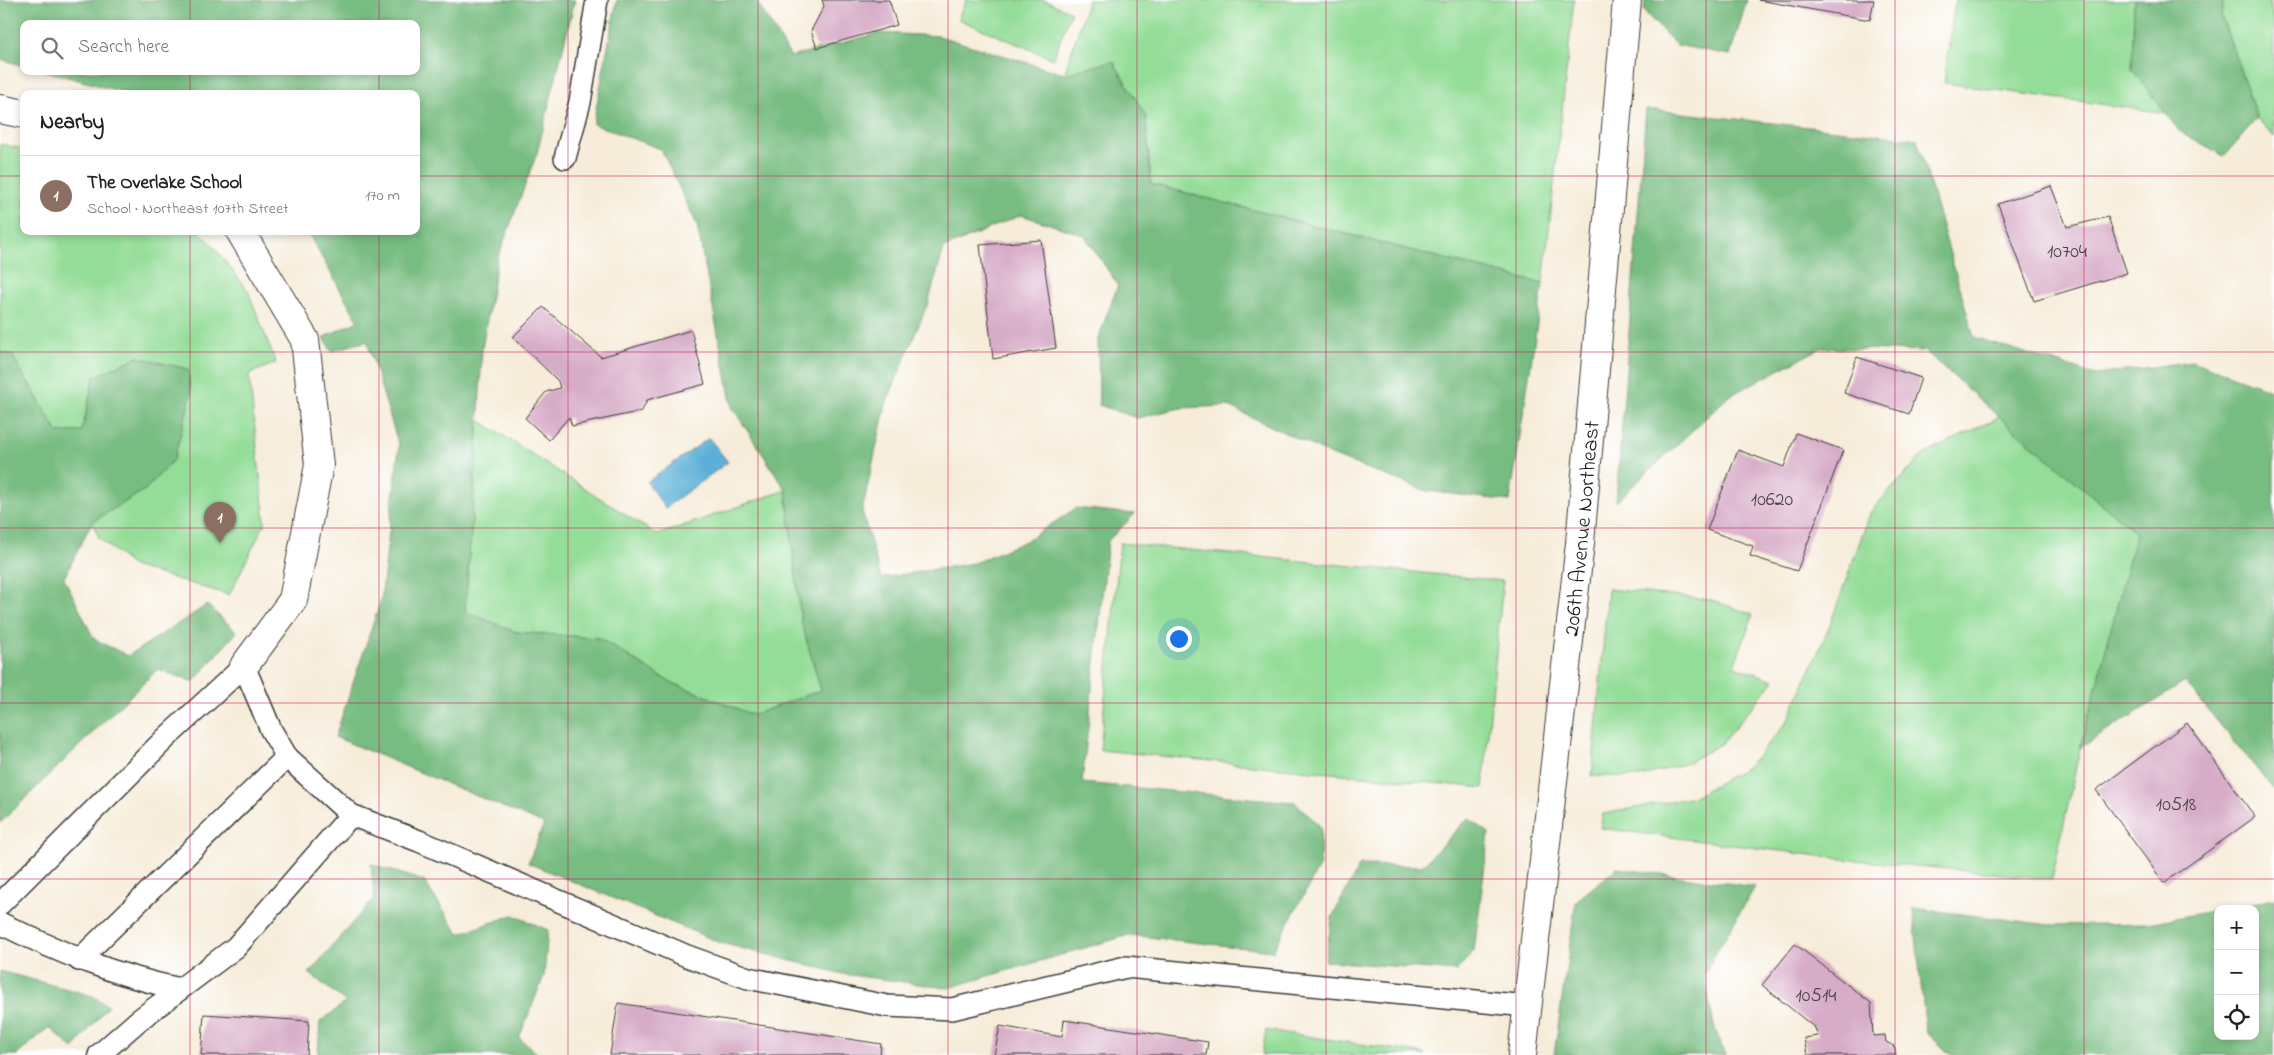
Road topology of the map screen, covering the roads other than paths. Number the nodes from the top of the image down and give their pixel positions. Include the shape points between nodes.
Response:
1 (597, 0) edge
2 (1627, 0) edge
3 (0, 109) edge
4 (20, 113) edge
5 (565, 158) dead end
6 (242, 235) edge
7 (244, 666) junction
8 (287, 757) junction
9 (351, 815) junction
10 (0, 904) edge
11 (0, 923) edge
12 (78, 960) junction
13 (180, 989) junction
14 (1527, 1006) junction
15 (99, 1055) edge
16 (1522, 1055) edge

1 - 5 lane via 580,102
2 - 14 street, 206th Avenue Northeast via 1580,544
3 - 4 street
6 - 7 street via 304,340 319,465 293,600
7 - 8 lane via 271,730
7 - 10 lane via 166,738
8 - 9 lane
8 - 12 lane
9 - 13 lane via 236,947
9 - 14 lane via 420,841 687,956 748,978 888,1006 952,1009 1126,967
11 - 12 lane
12 - 13 lane via 135,980
13 - 15 lane
14 - 16 street, 206th Avenue Northeast

